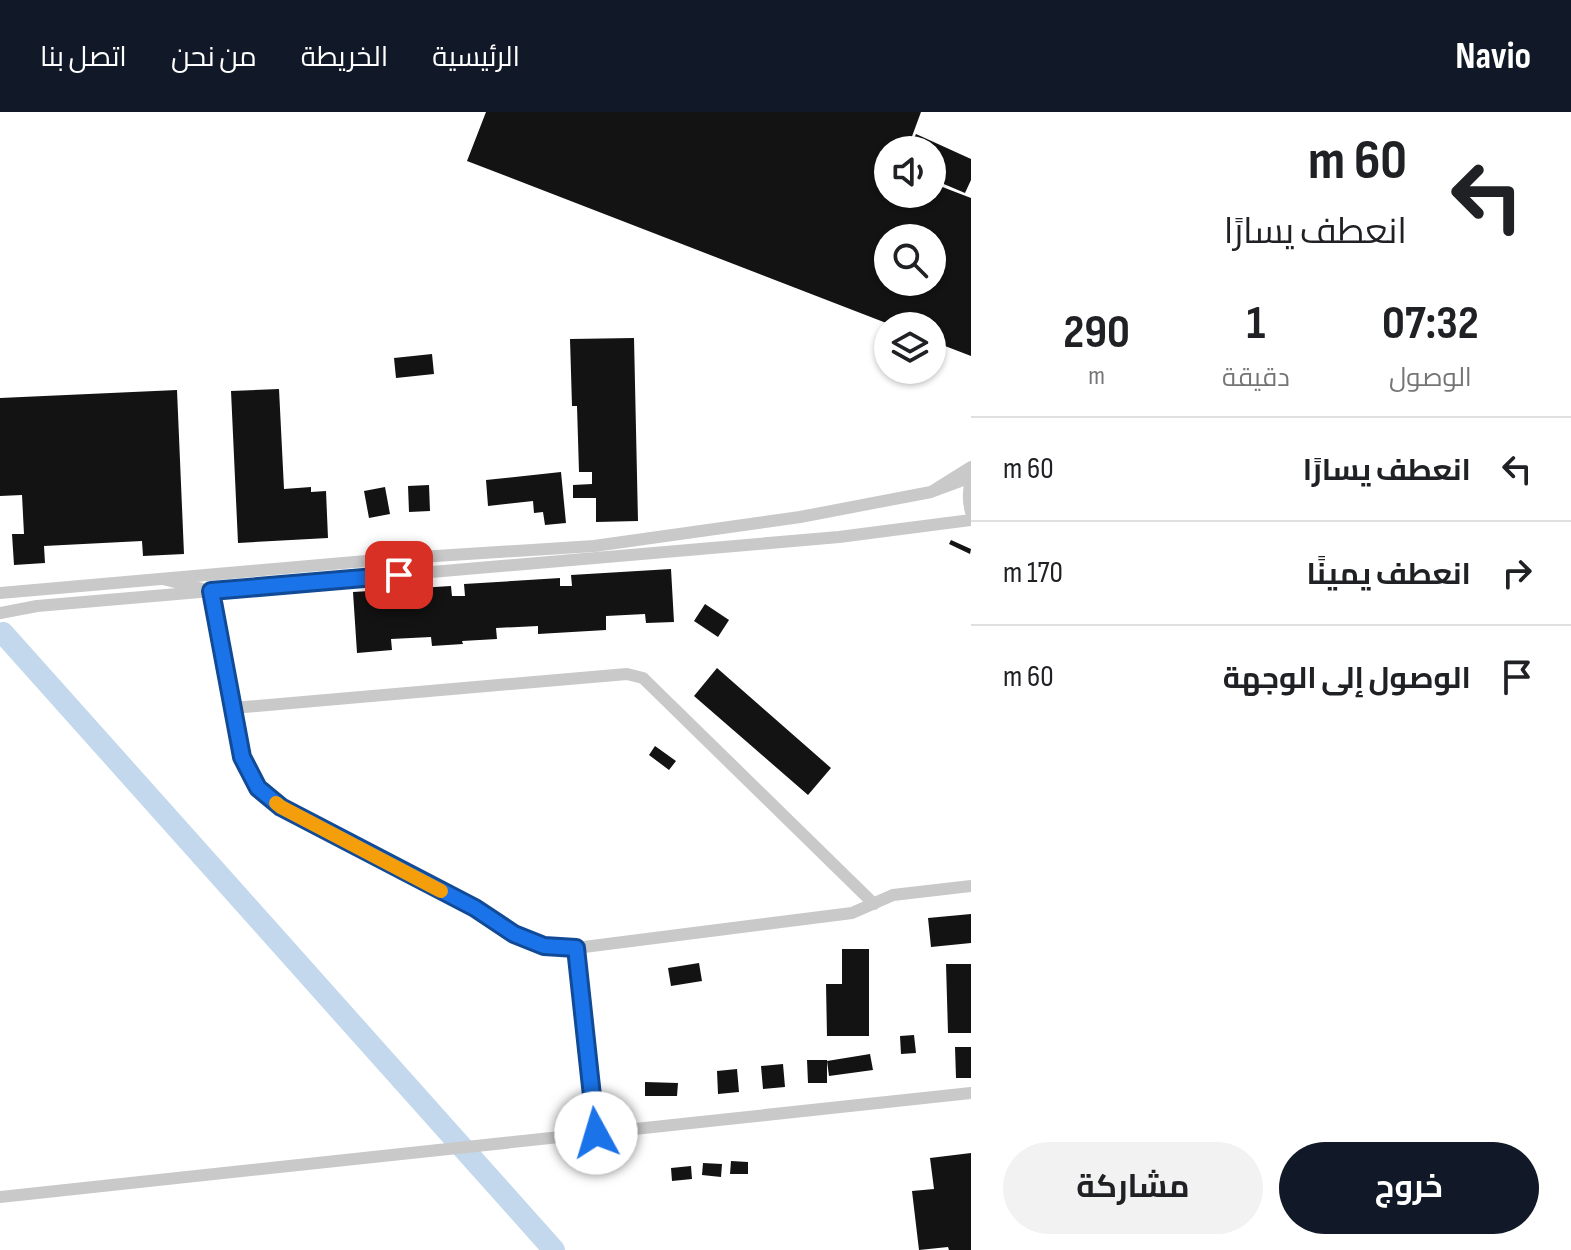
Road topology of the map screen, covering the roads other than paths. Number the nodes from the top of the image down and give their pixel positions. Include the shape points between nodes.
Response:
1 (971, 467) edge
2 (971, 478) edge
3 (931, 492) junction
4 (971, 512) edge
5 (971, 520) edge
6 (163, 579) junction
7 (211, 591) junction
8 (0, 593) edge
9 (0, 613) edge
10 (233, 708) junction
11 (971, 886) edge
12 (874, 904) junction
13 (576, 948) junction
14 (971, 1093) edge
15 (596, 1133) junction
16 (0, 1197) edge

1 - 3 lane
2 - 3 lane
2 - 4 lane
3 - 6 lane via 594,546
5 - 7 lane via 839,537
6 - 7 lane
6 - 8 lane
7 - 9 lane
7 - 10 lane
10 - 12 lane via 627,674 643,678
10 - 13 lane via 242,757 258,788 281,807 475,908 514,934 544,946
11 - 12 lane via 893,895
12 - 13 lane via 852,913
13 - 15 lane
14 - 15 lane
15 - 16 lane

